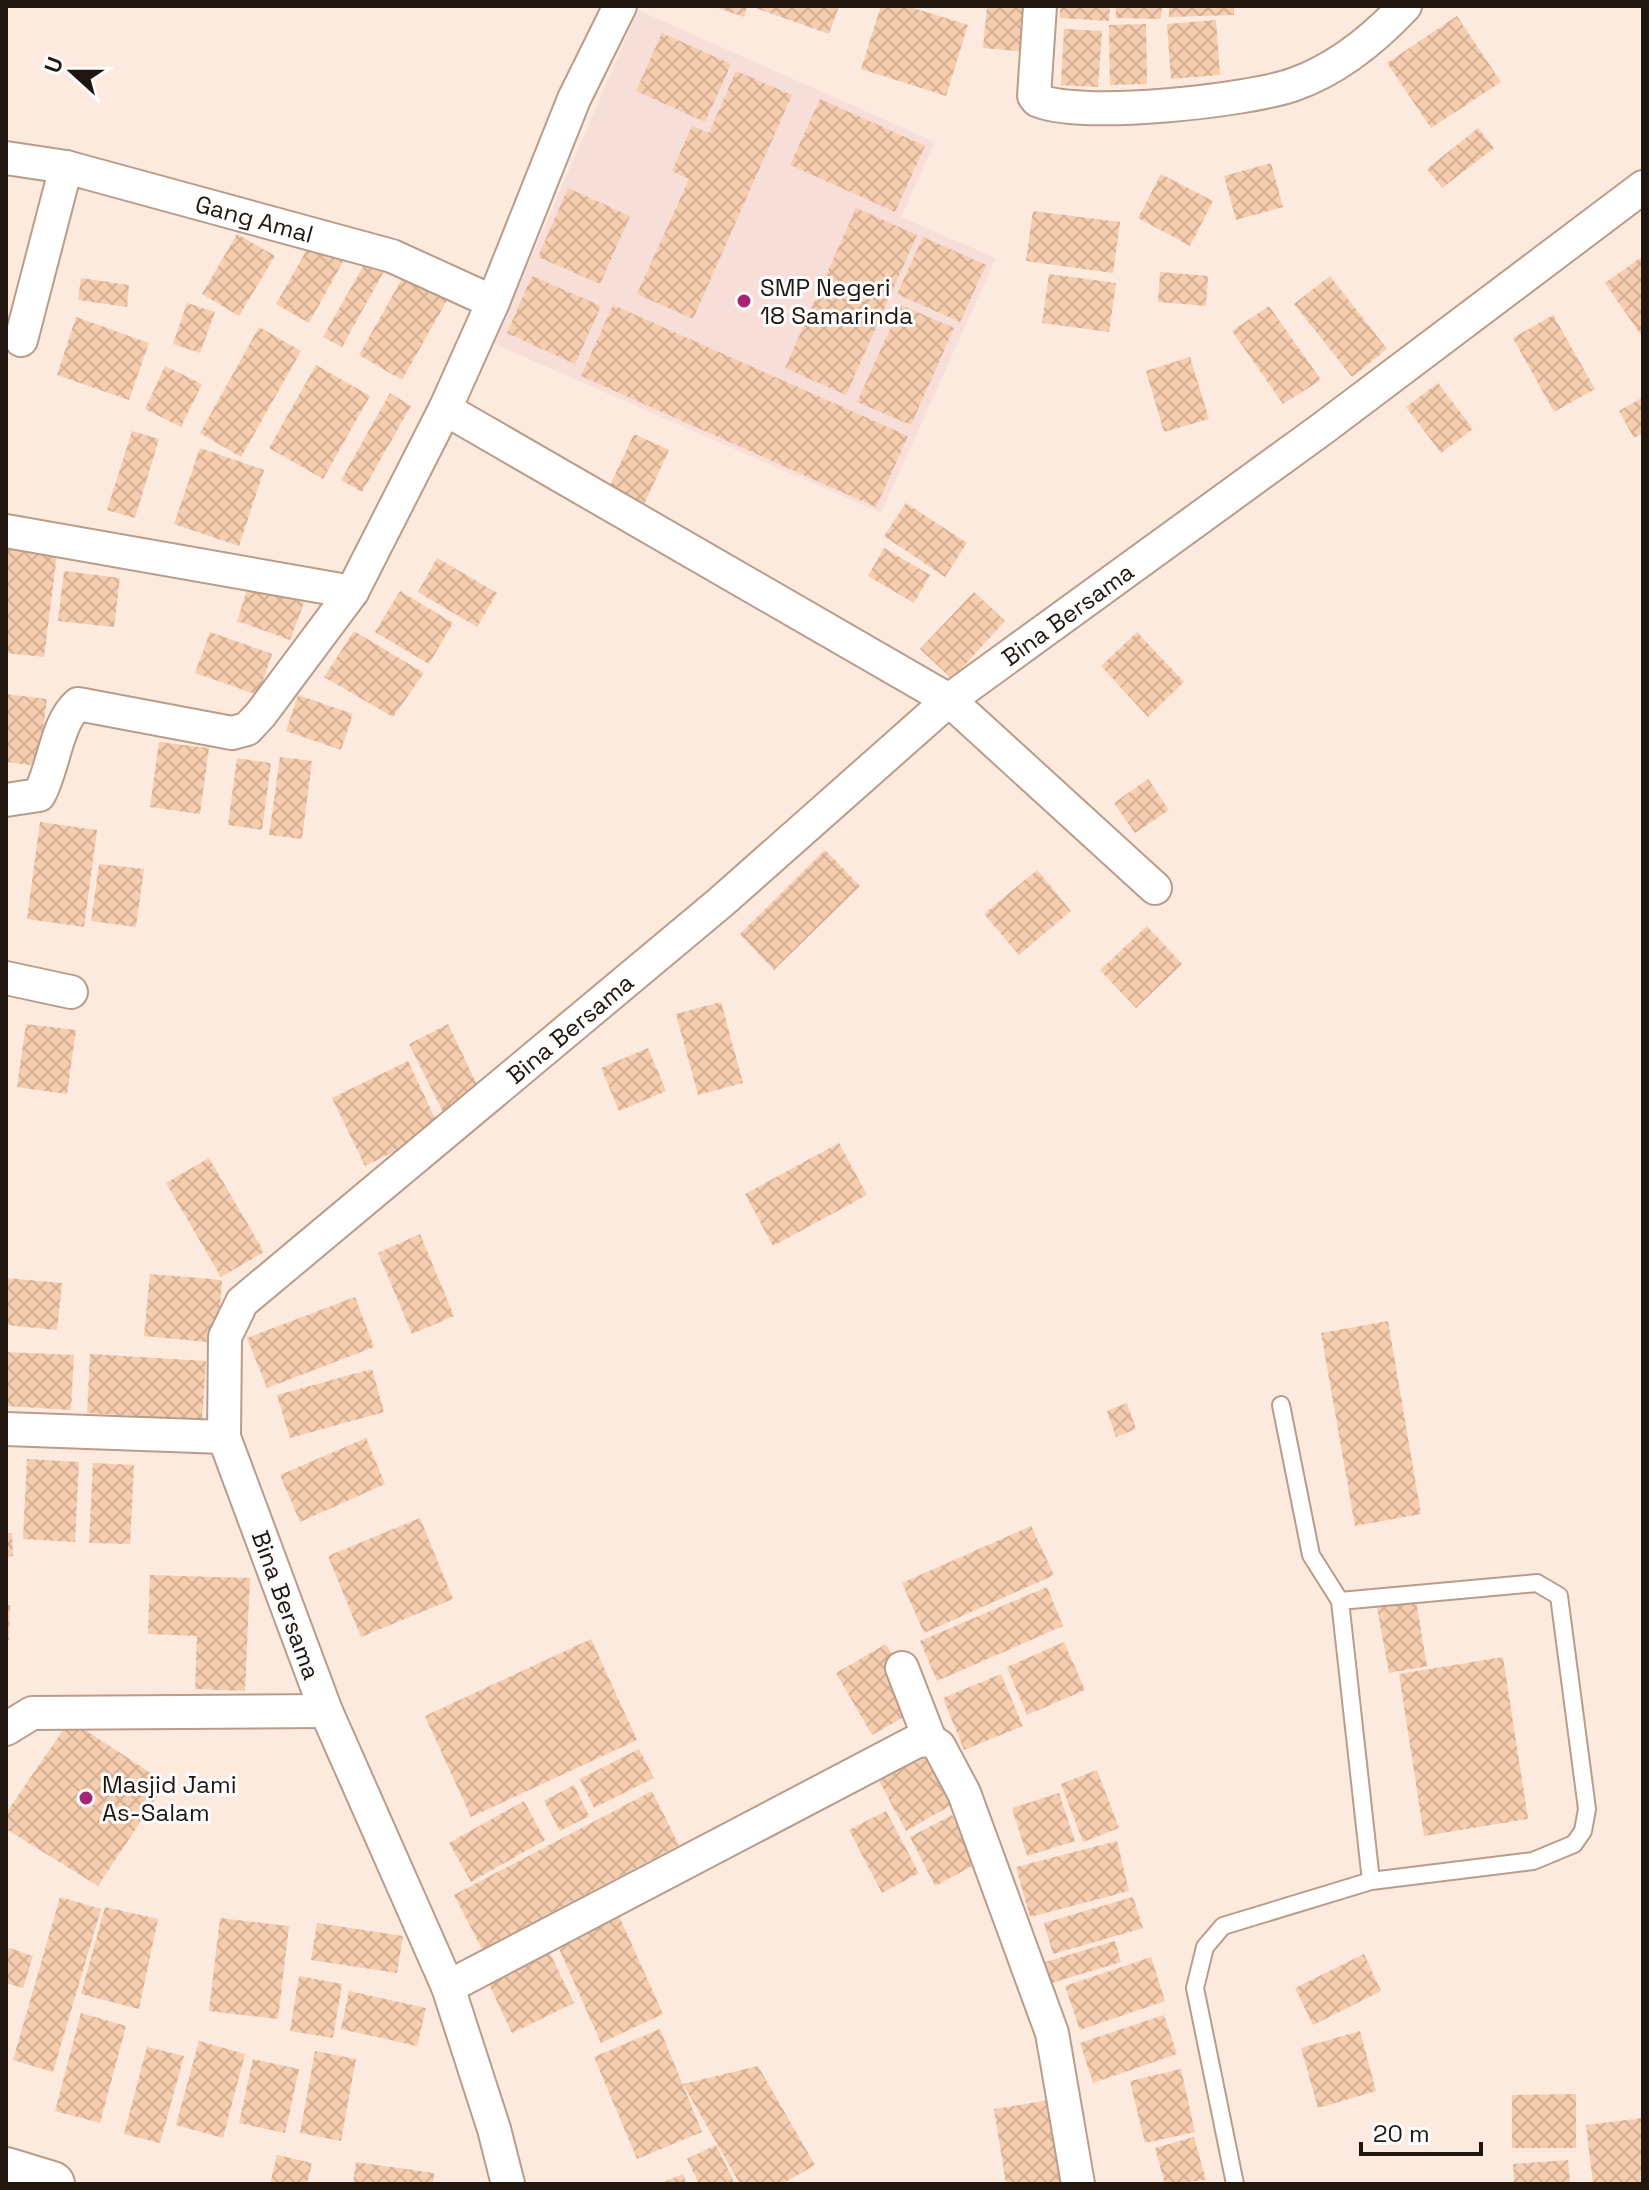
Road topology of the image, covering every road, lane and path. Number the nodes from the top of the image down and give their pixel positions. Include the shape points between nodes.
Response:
1 (620, 6) edge
2 (1040, 6) edge
3 (1405, 6) edge
4 (6, 158) edge
5 (66, 167) junction
6 (1643, 187) edge
7 (493, 302) junction
8 (21, 340) dead end
9 (445, 409) junction
10 (6, 531) edge
11 (352, 592) junction
12 (949, 700) junction
13 (6, 800) edge
14 (1155, 888) dead end
15 (6, 978) edge
16 (71, 992) dead end
17 (1281, 1405) dead end
18 (6, 1429) edge
19 (224, 1437) junction
20 (1340, 1601) junction
21 (902, 1668) dead end
22 (326, 1711) junction
23 (6, 1729) edge
24 (930, 1740) junction
25 (1371, 1881) junction
26 (448, 1987) junction
27 (6, 2170) edge
28 (52, 2184) edge
29 (508, 2184) edge
30 (1078, 2184) edge
31 (1235, 2184) edge

1 - 7 street via 574,99
2 - 3 street via 1037,100 1133,107 1295,84 1359,48
4 - 5 street, Gang Amal
5 - 7 street, Gang Amal via 392,256
5 - 8 street
6 - 12 street, Bina Bersama
7 - 9 street
9 - 11 street
9 - 12 street
10 - 11 street
11 - 13 street via 247,729 232,733 78,704 63,725 51,774 39,795
12 - 14 street
12 - 19 street, Bina Bersama via 721,902 242,1302 225,1337
15 - 16 street
17 - 20 lane via 1311,1555
18 - 19 street
19 - 22 street, Bina Bersama
20 - 25 lane
20 - 25 lane via 1537,1583 1559,1596 1587,1809 1574,1844 1533,1861
21 - 24 street
22 - 23 street via 32,1713
22 - 26 street, Bina Bersama
24 - 26 street via 917,1741
24 - 30 street via 939,1746 964,1793 1052,2033
25 - 31 lane via 1223,1926 1205,1947 1195,1988
26 - 29 street, Bina Bersama
27 - 28 street

